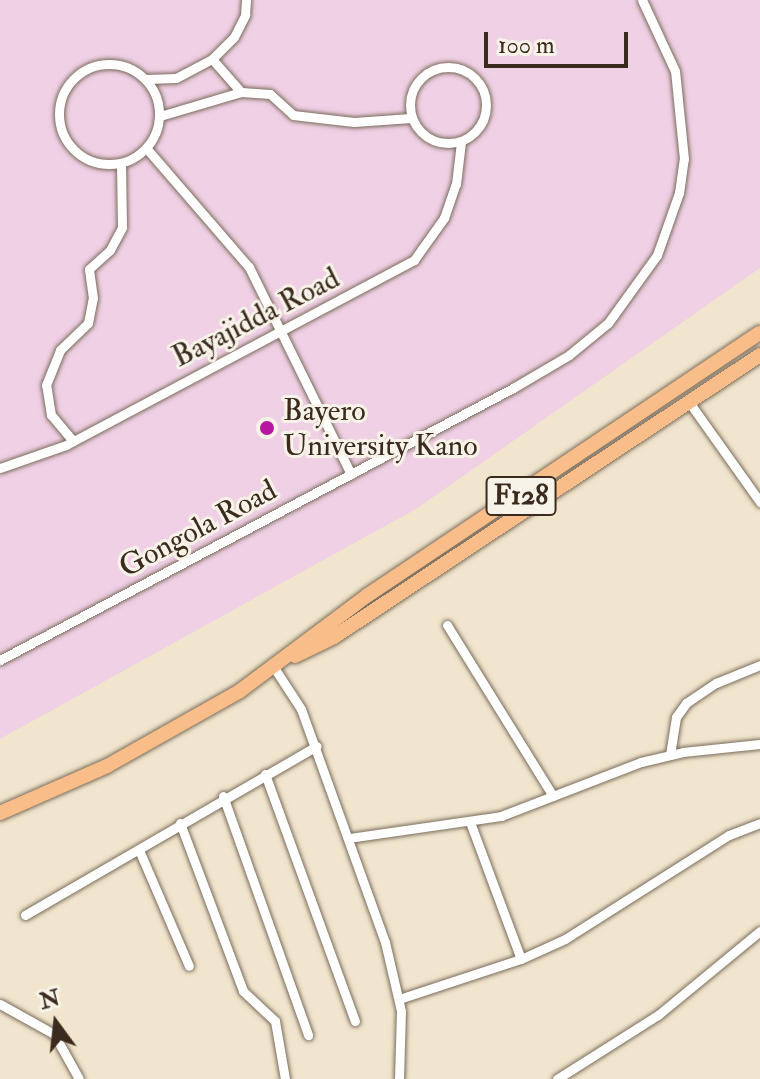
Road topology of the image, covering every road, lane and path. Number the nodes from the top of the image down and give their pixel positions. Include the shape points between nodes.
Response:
1 (246, 0) edge
2 (642, 0) edge
3 (212, 59) junction
4 (146, 79) junction
5 (241, 92) junction
6 (160, 116) junction
7 (411, 118) junction
8 (461, 142) junction
9 (147, 149) junction
10 (121, 163) junction
11 (760, 333) edge
12 (283, 334) junction
13 (760, 355) edge
14 (689, 402) junction
15 (73, 441) junction
16 (0, 468) edge
17 (351, 474) junction
18 (760, 502) edge
19 (447, 625) dead end
20 (0, 660) edge
21 (278, 663) junction
22 (760, 665) edge
23 (760, 744) edge
24 (316, 746) junction
25 (670, 755) junction
26 (265, 774) junction
27 (223, 796) junction
28 (553, 796) junction
29 (0, 813) edge
30 (470, 822) junction
31 (180, 823) junction
32 (760, 823) edge
33 (349, 838) junction
34 (139, 850) junction
35 (25, 915) dead end
36 (760, 931) edge
37 (521, 959) junction
38 (189, 966) dead end
39 (399, 999) junction
40 (0, 1004) edge
41 (355, 1021) dead end
42 (308, 1035) dead end
43 (79, 1079) edge
44 (285, 1079) edge
45 (399, 1079) edge
46 (557, 1079) edge

1 - 3 street via 234,37
2 - 17 street, Gongola Road via 675,71 685,131 679,193 650,266 608,323 569,355
3 - 4 street via 176,78
3 - 5 street
4 - 6 street
4 - 10 street via 120,64 91,67 67,86 61,99 61,129 67,143 91,161
5 - 6 street
5 - 7 street via 270,94 305,119
6 - 9 street
7 - 8 street via 426,137
7 - 8 street, Bayajidda Road via 411,92 427,72 438,67 464,70 482,87 485,112 481,124
8 - 12 street, Bayajidda Road via 451,201 425,249 395,272
9 - 10 street
9 - 12 street via 227,236
10 - 15 street via 122,227 110,250 89,269 93,298 88,323 60,350 46,385 51,415
11 - 21 main road, F128 via 368,595
12 - 15 street, Bayajidda Road
12 - 17 street
13 - 14 main road, F128
14 - 18 street
14 - 21 main road, F128 via 334,637
15 - 16 street, Bayajidda Road
17 - 20 street, Gongola Road
19 - 28 street
21 - 24 street
21 - 29 main road, F128 via 152,742
22 - 25 street via 716,683 686,703 676,717
23 - 25 street
24 - 26 street
24 - 33 street
25 - 28 street
26 - 27 street
26 - 41 street
27 - 31 street
27 - 42 street
28 - 30 street
30 - 33 street
30 - 37 street
31 - 34 street
31 - 44 street via 243,991 275,1021
32 - 37 street via 729,835 565,939
33 - 39 street
34 - 35 street
34 - 38 street
36 - 46 street via 658,1015
37 - 39 street
39 - 45 street
40 - 43 street via 54,1034

